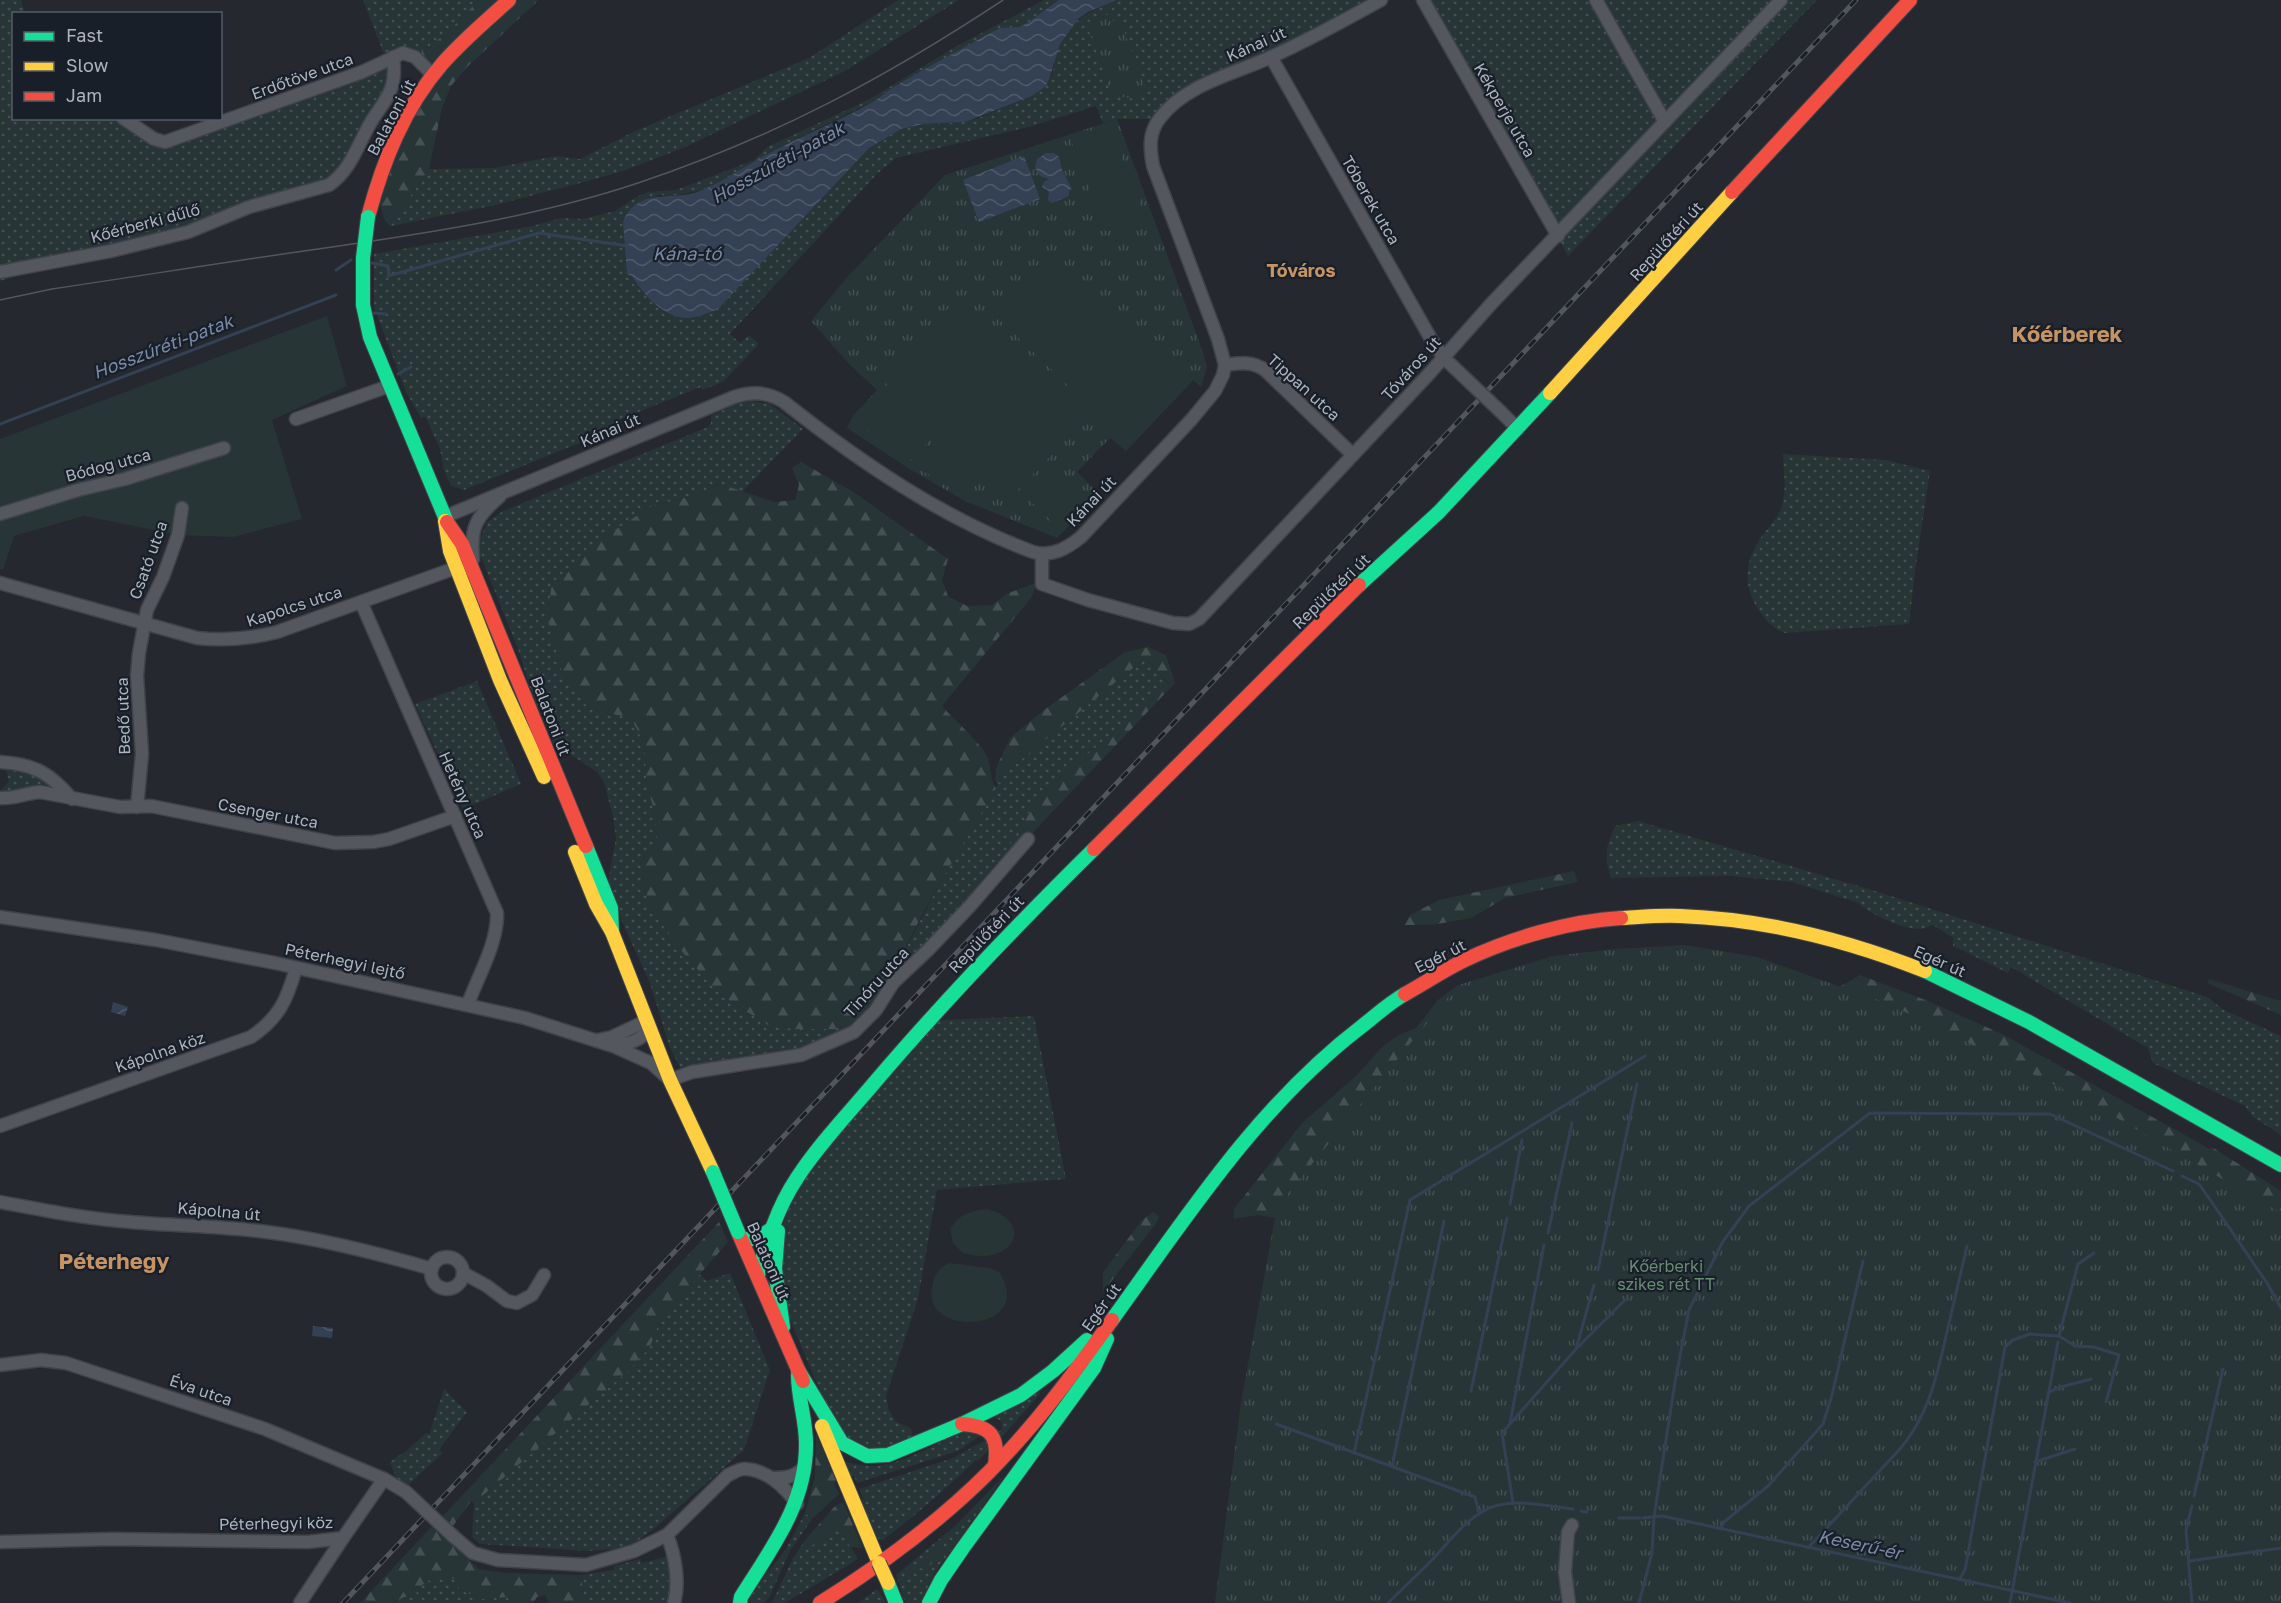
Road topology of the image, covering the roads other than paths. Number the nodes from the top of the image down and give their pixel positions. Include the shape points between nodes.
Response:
1 (509, 0) edge
2 (1381, 0) edge
3 (1423, 0) edge
4 (1596, 0) edge
5 (1781, 0) edge
6 (1910, 0) edge
7 (393, 57) junction
8 (1271, 57) junction
9 (433, 75) junction
10 (126, 120) edge
11 (1665, 122) junction
12 (1558, 236) junction
13 (0, 272) edge
14 (1444, 358) junction
15 (1225, 365) junction
16 (389, 386) junction
17 (296, 419) dead end
18 (1518, 429) junction
19 (224, 448) dead end
20 (1353, 455) junction
21 (507, 490) junction
22 (182, 508) dead end
23 (0, 514) edge
24 (444, 517) junction
25 (1042, 554) junction
26 (456, 568) junction
27 (475, 574) junction
28 (0, 583) edge
29 (361, 602) junction
30 (144, 624) junction
31 (0, 762) edge
32 (0, 798) edge
33 (72, 799) junction
34 (136, 807) junction
35 (455, 816) junction
36 (1028, 839) dead end
37 (0, 917) edge
38 (612, 932) junction
39 (296, 968) junction
40 (468, 1004) junction
41 (648, 1025) junction
42 (598, 1040) junction
43 (613, 1046) junction
44 (670, 1080) junction
45 (0, 1126) edge
46 (2281, 1165) edge
47 (0, 1202) edge
48 (780, 1209) junction
49 (770, 1230) junction
50 (740, 1235) junction
51 (432, 1269) junction
52 (464, 1273) junction
53 (544, 1275) dead end
54 (758, 1275) junction
55 (1122, 1308) junction
56 (786, 1341) junction
57 (0, 1365) edge
58 (798, 1370) junction
59 (962, 1424) junction
60 (995, 1465) junction
61 (805, 1467) junction
62 (773, 1478) junction
63 (384, 1479) junction
64 (797, 1504) junction
65 (1572, 1525) dead end
66 (667, 1535) junction
67 (343, 1538) junction
68 (0, 1542) edge
69 (766, 1557) junction
70 (300, 1603) edge
71 (674, 1603) edge
72 (725, 1603) edge
73 (740, 1603) edge
74 (820, 1603) edge
75 (896, 1603) edge
76 (929, 1603) edge
77 (1569, 1603) edge

1 - 9 main road, Balatoni út
2 - 8 street, Kánai út
3 - 12 street, Kékperje utca
4 - 11 street
5 - 11 street, Tóváros út
6 - 18 main road, Repülőtéri út
7 - 9 street via 403,53 416,57
7 - 10 street, Erdőtöve utca via 351,76 165,142 154,140
7 - 13 street, Kőérberki dűlő via 389,93 354,157 329,184 249,207 188,232
8 - 14 street, Tóberek utca
8 - 15 street, Kánai út via 1179,99 1159,119 1151,136 1153,166
9 - 16 main road, Balatoni út, bridge via 392,143 368,217 363,258 366,321
11 - 12 street, Tóváros út
12 - 14 street, Tóváros út
14 - 18 street, Tóberek utca, bridge
14 - 20 street, Tóváros út
15 - 20 street, Tippan utca via 1257,364
15 - 25 street, Kánai út via 1219,384 1203,405 1081,537 1063,550
16 - 17 street
16 - 24 main road, Balatoni út
18 - 48 main road, Repülőtéri út via 1008,933 815,1153
19 - 23 street, Bódog utca
20 - 25 street, Tóváros út via 1199,619 1189,624 1133,613 1042,584
21 - 24 street, Kánai út
21 - 25 street, Kánai út via 734,397 756,393 784,402 847,451 926,500 1023,549
21 - 27 street via 480,515 473,528
22 - 30 street, Csató utca via 178,535
24 - 26 main road, Balatoni út
24 - 27 main road, Balatoni út via 459,537
26 - 27 street
26 - 29 street, Kapolcs utca
26 - 38 main road, Balatoni út via 596,904
27 - 38 main road, Balatoni út via 611,908
28 - 30 street, Kapolcs utca
29 - 30 street, Kapolcs utca via 254,638 197,638
29 - 35 street, Hetény utca
30 - 34 street, Bedő utca via 137,676 142,754
31 - 33 street via 45,773
32 - 33 street, Csenger utca via 40,792
33 - 34 street, Csenger utca
34 - 35 street, Csenger utca via 151,806 335,843 389,839
35 - 40 street, Hetény utca via 497,913 491,945
36 - 44 street, Tinóru utca via 970,906 893,983 876,1010 854,1032 801,1055 692,1072
37 - 39 street, Péterhegyi lejtő via 156,940
38 - 41 main road, Balatoni út
39 - 40 street, Péterhegyi lejtő
39 - 45 street, Kápolna köz via 280,1010 251,1037
40 - 42 street, Péterhegyi lejtő
41 - 42 street
41 - 43 street via 643,1038
41 - 44 main road, Balatoni út
42 - 43 street, Péterhegyi lejtő
43 - 44 street, Péterhegyi lejtő via 651,1063
44 - 50 main road, Balatoni út, bridge
46 - 55 main road, Egér út via 2025,1020 1893,959 1785,926 1724,917 1667,914 1607,919 1537,933 1478,955 1434,976 1363,1023 1265,1117
47 - 51 street, Kápolna út via 119,1221 268,1232 342,1245
48 - 49 main road, Repülőtéri út
48 - 56 main road, Repülőtéri út via 775,1269
49 - 50 main road via 756,1239
49 - 54 main road, Repülőtéri út
50 - 54 main road, Balatoni út
51 - 52 street via 440,1259 452,1258
51 - 52 street via 435,1283 445,1289 457,1286
52 - 53 street via 507,1301 517,1303 532,1295
54 - 56 main road, Balatoni út
55 - 59 main road via 1035,1387
55 - 60 main road, Egér út via 1055,1397
55 - 76 main road via 1094,1368 963,1548
56 - 58 main road, Balatoni út
57 - 63 street, Éva utca via 41,1360 66,1363 265,1430
58 - 59 main road via 832,1429 858,1454 898,1452
58 - 61 main road via 797,1389 806,1434
58 - 75 main road, Balatoni út, bridge
59 - 60 main road via 979,1425 990,1432 998,1449
60 - 74 main road, Egér út via 918,1535
61 - 62 street via 797,1475
61 - 64 main road
62 - 64 street
62 - 66 street via 745,1468 728,1475
63 - 66 street, bridge via 406,1492 473,1553 498,1560 578,1566 634,1551
63 - 67 street, Péterhegyi köz
64 - 69 main road
65 - 77 street via 1565,1572
66 - 71 street via 677,1586
67 - 68 street, Péterhegyi köz via 308,1542
67 - 70 street
69 - 72 main road
69 - 73 main road

